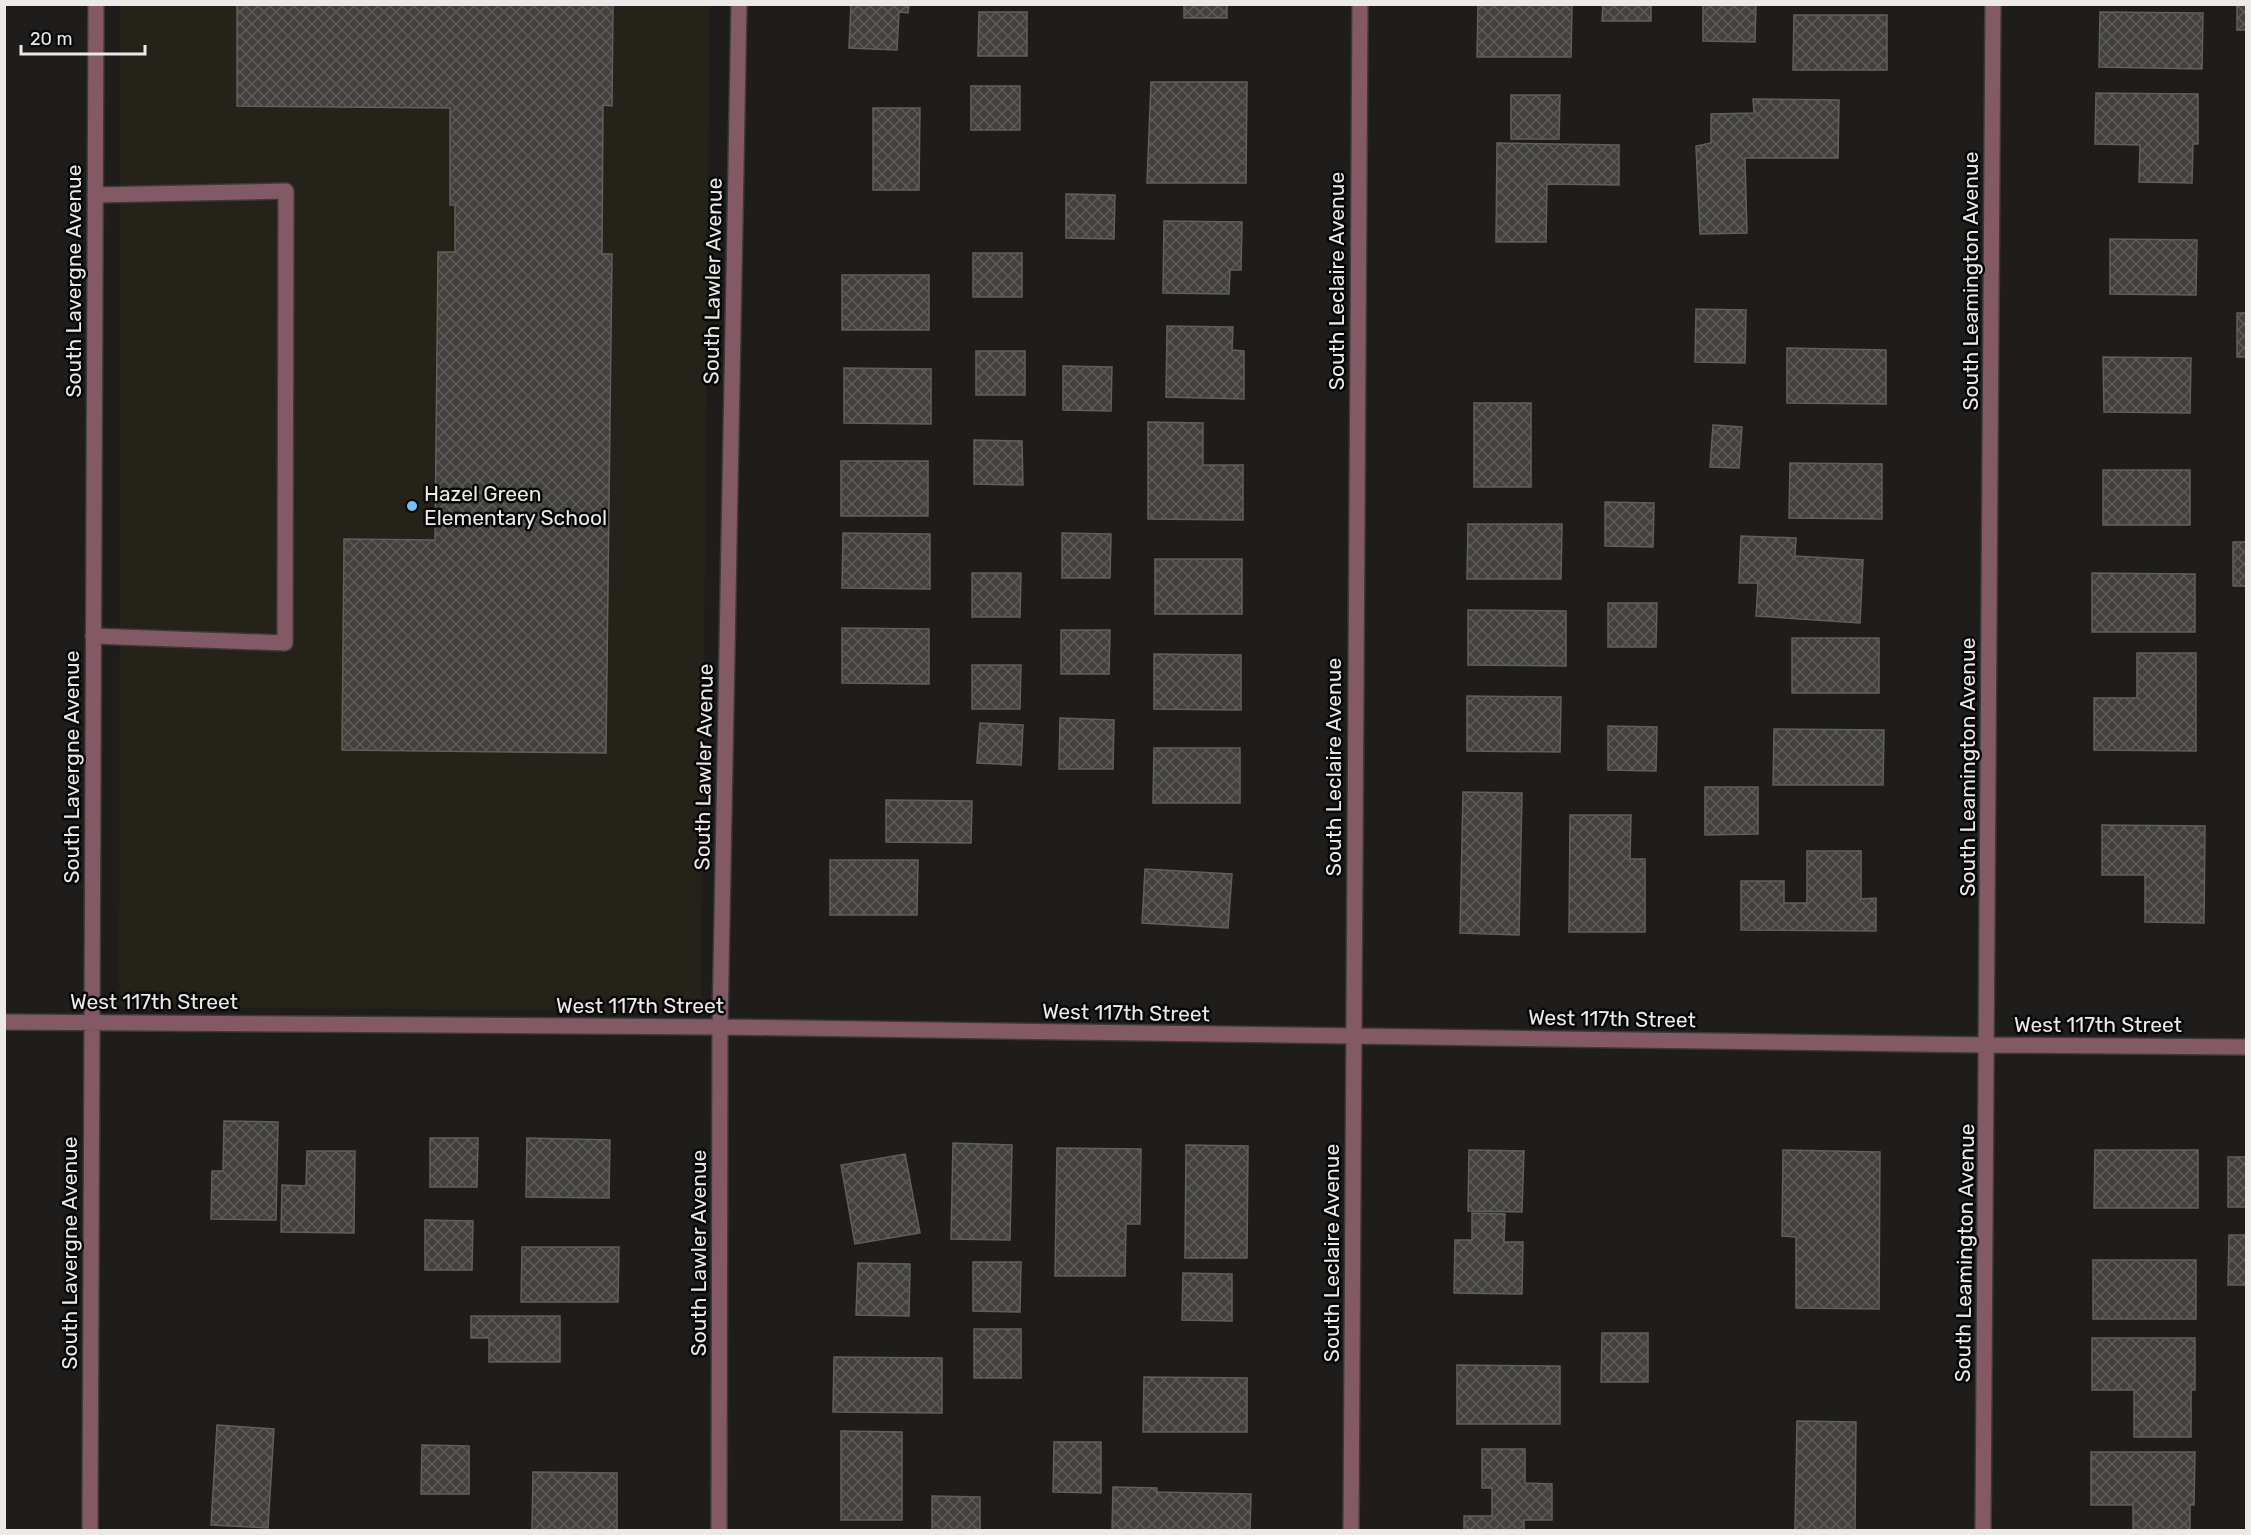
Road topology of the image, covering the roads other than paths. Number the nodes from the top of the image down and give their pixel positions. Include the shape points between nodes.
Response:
1 (96, 4) edge
2 (739, 4) edge
3 (1360, 4) edge
4 (1993, 4) edge
5 (95, 195) junction
6 (93, 636) junction
7 (4, 1022) edge
8 (92, 1023) junction
9 (720, 1027) junction
10 (1354, 1037) junction
11 (1988, 1045) junction
12 (2247, 1047) edge
13 (90, 1530) edge
14 (719, 1530) edge
15 (1351, 1530) edge
16 (1983, 1530) edge

1 - 5 street, South Lavergne Avenue
2 - 9 street, South Lawler Avenue
3 - 10 street, South Leclaire Avenue
4 - 11 street, South Leamington Avenue
5 - 6 street, South Lavergne Avenue
5 - 6 street via 286,191 285,643
6 - 8 street, South Lavergne Avenue
7 - 8 street, West 117th Street
8 - 9 street, West 117th Street
8 - 13 street, South Lavergne Avenue
9 - 10 street, West 117th Street
9 - 14 street, South Lawler Avenue
10 - 11 street, West 117th Street
10 - 15 street, South Leclaire Avenue
11 - 12 street, West 117th Street
11 - 16 street, South Leamington Avenue

